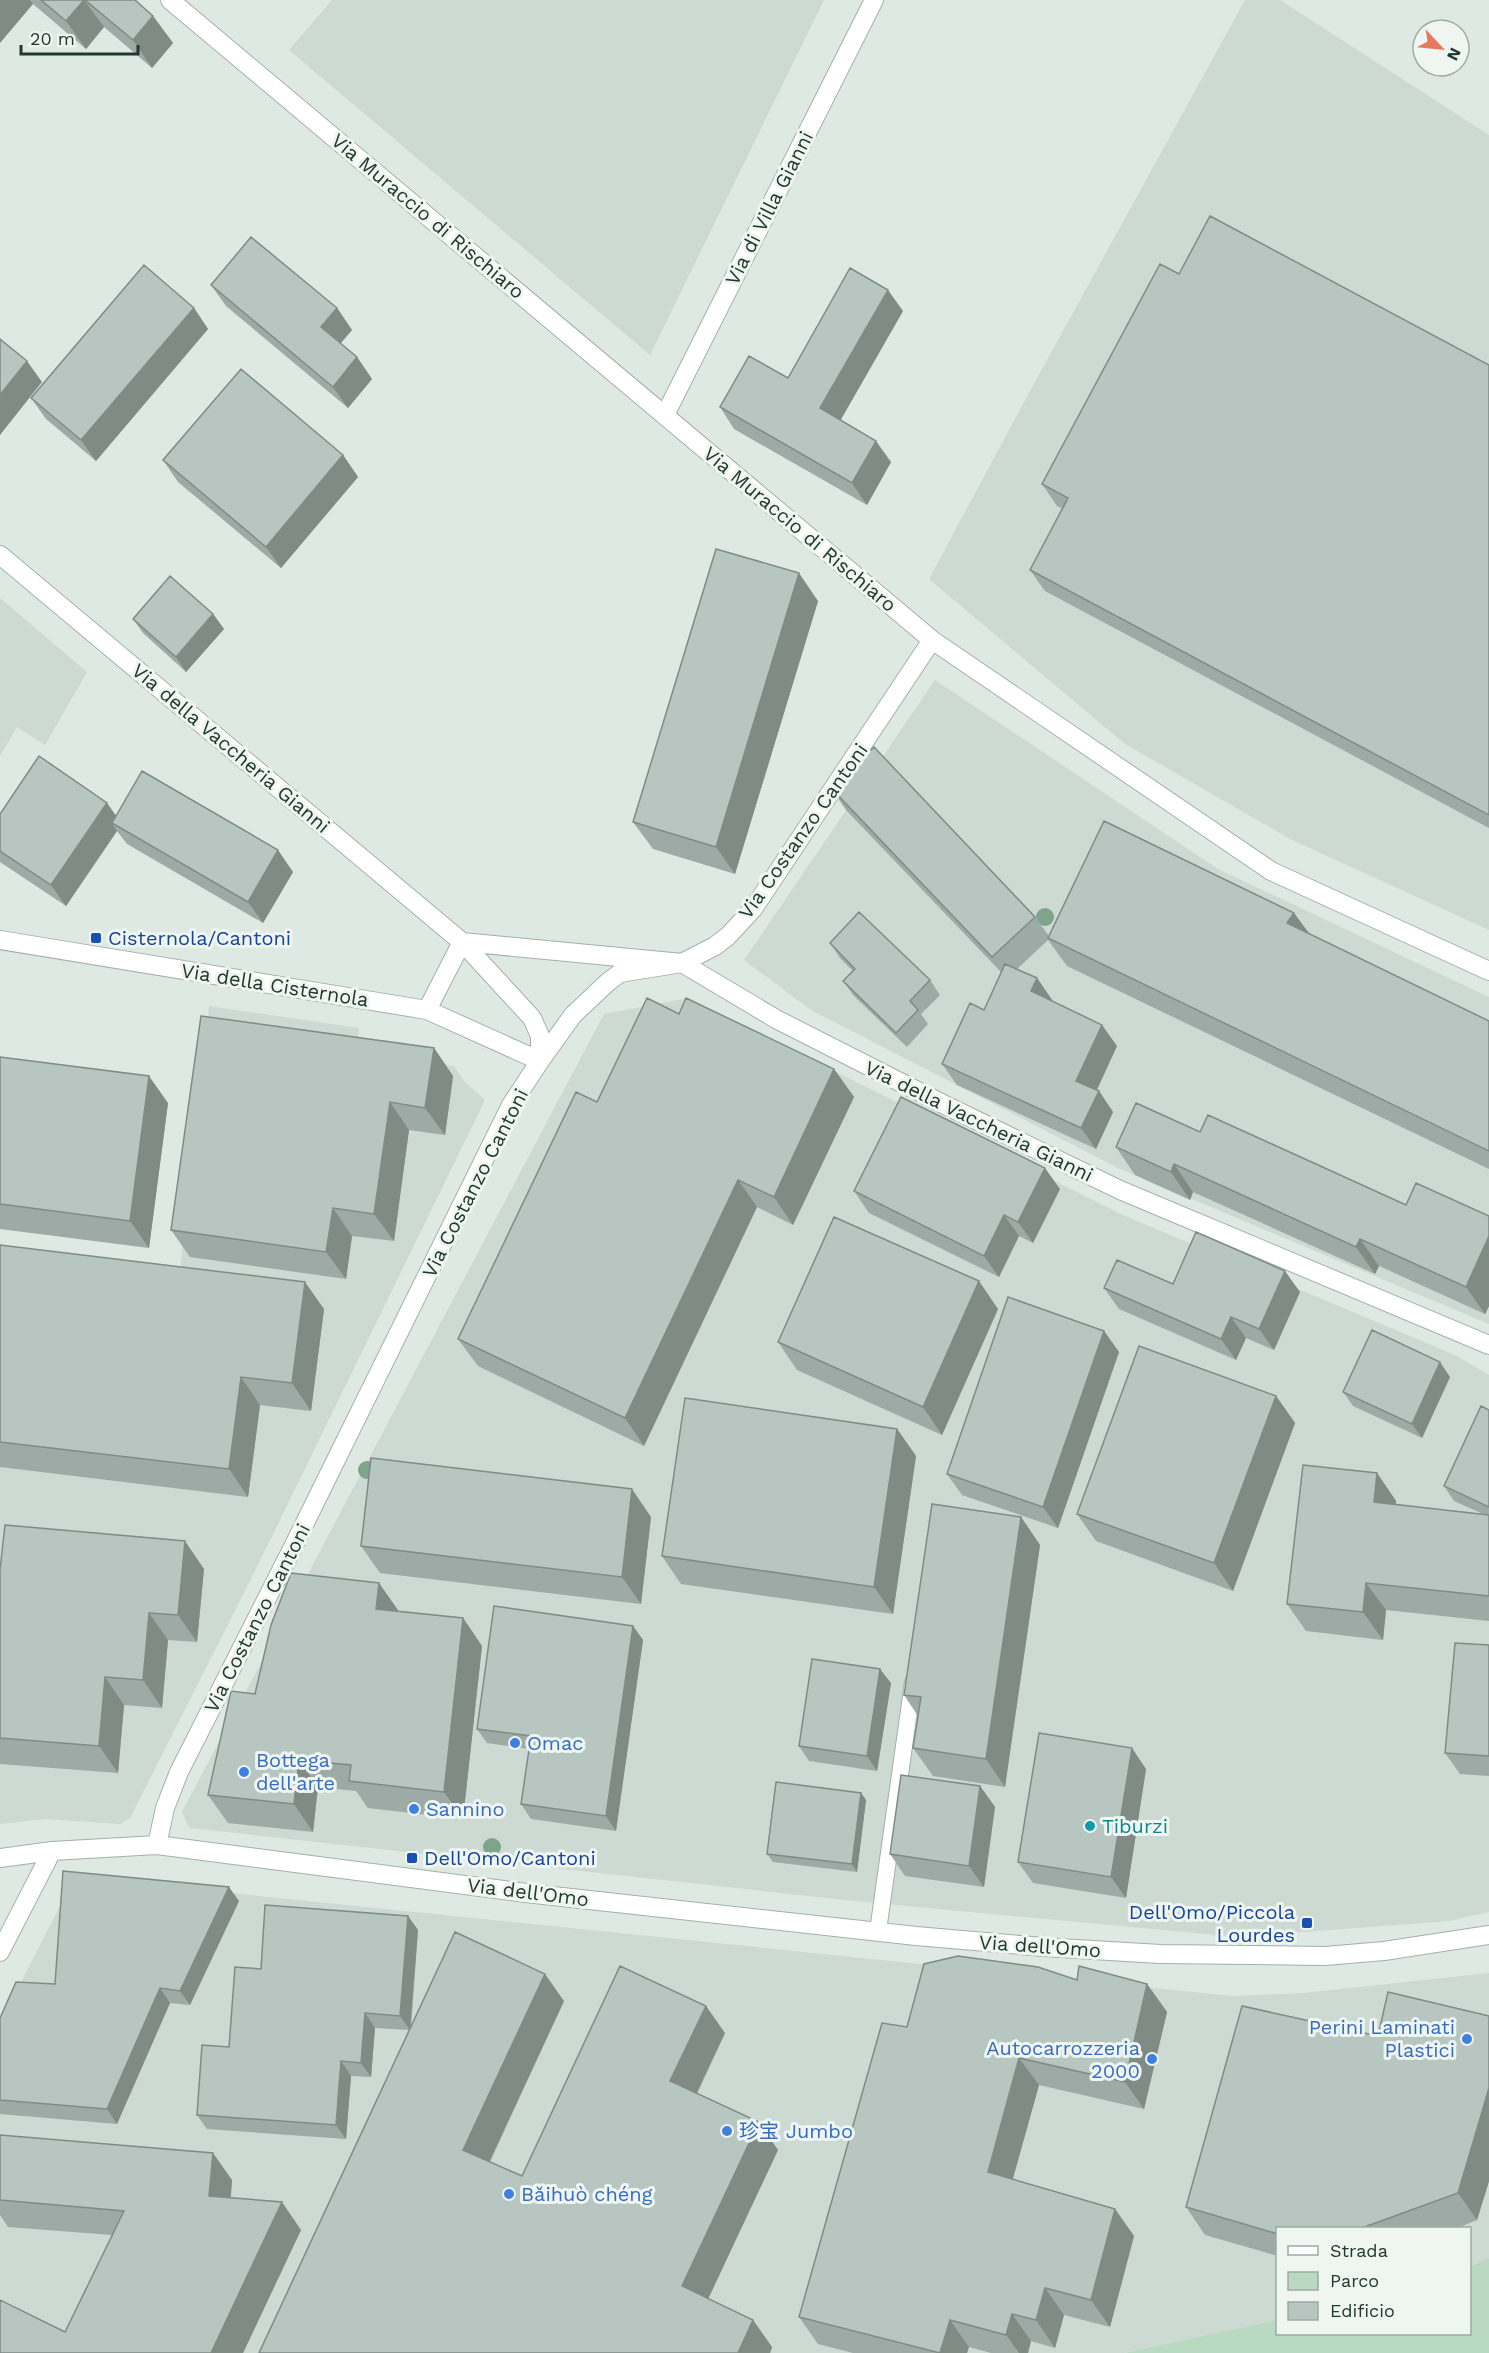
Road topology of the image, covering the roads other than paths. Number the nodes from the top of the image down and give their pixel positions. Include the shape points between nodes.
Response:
1 (170, 0) edge
2 (874, 0) edge
3 (665, 415) junction
4 (0, 555) edge
5 (932, 640) junction
6 (0, 940) edge
7 (462, 942) junction
8 (682, 963) junction
9 (1489, 971) edge
10 (427, 1010) junction
11 (540, 1061) junction
12 (1489, 1345) edge
13 (916, 1662) edge
14 (157, 1845) junction
15 (52, 1851) junction
16 (0, 1858) edge
17 (878, 1931) junction
18 (1489, 1935) edge
19 (0, 1952) edge

1 - 3 street, Via Muraccio di Rischiaro
2 - 3 street, Via di Villa Gianni
3 - 5 street, Via Muraccio di Rischiaro
4 - 7 street, Via della Vaccheria Gianni
5 - 8 street, Via Costanzo Cantoni via 753,909 715,946
5 - 9 street, Via Muraccio di Rischiaro via 1271,871
6 - 10 street, Via della Cisternola
7 - 8 street, Via della Vaccheria Gianni
7 - 10 street
7 - 11 street, Via della Vaccheria Gianni via 532,1018 540,1036
8 - 11 street, Via Costanzo Cantoni via 620,973 573,1015
8 - 12 street, Via della Vaccheria Gianni via 776,1019 1120,1190
10 - 11 street, Via della Cisternola
11 - 14 street, Via Costanzo Cantoni via 511,1105 179,1772 165,1808
13 - 17 lane
14 - 15 street, Via dell'Omo
14 - 17 street, Via dell'Omo via 526,1893
15 - 16 street, Via dell'Omo
15 - 19 street
17 - 18 street, Via dell'Omo via 1043,1947 1210,1956 1356,1954

